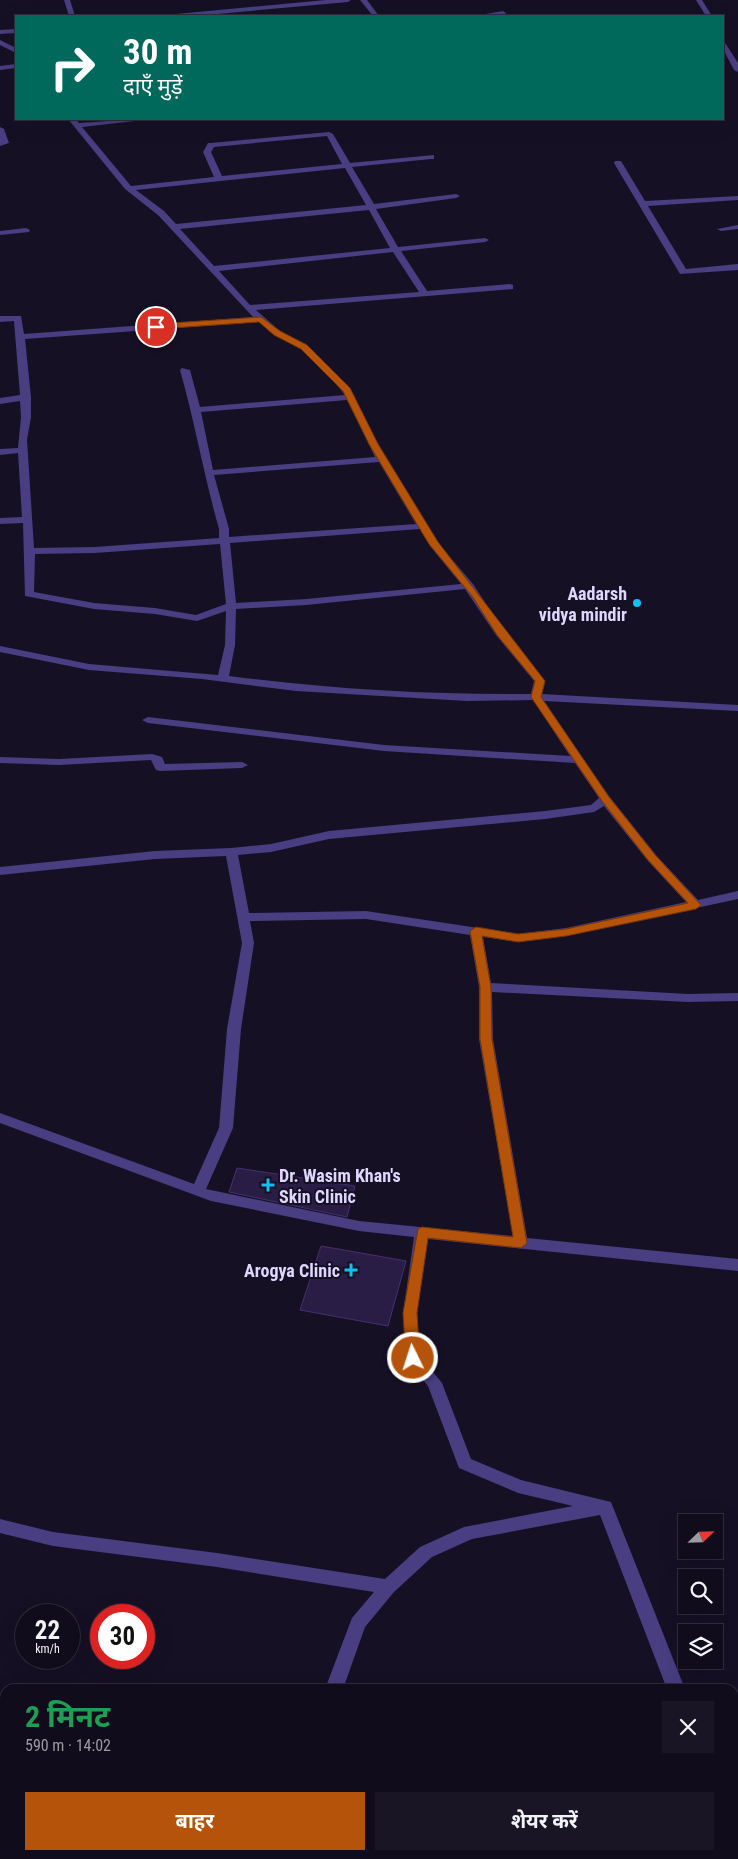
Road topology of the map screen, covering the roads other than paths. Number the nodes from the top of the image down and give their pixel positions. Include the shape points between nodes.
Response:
1 (66, 0) edge
2 (348, 0) edge
3 (363, 0) edge
4 (700, 0) edge
5 (503, 13) dead end
6 (72, 15) edge
7 (187, 15) edge
8 (375, 15) edge
9 (486, 15) edge
10 (708, 15) edge
11 (15, 31) edge
12 (0, 32) edge
13 (0, 42) edge
14 (724, 45) edge
15 (15, 50) edge
16 (15, 66) edge
17 (0, 68) edge
18 (738, 70) edge
19 (115, 120) edge
20 (75, 122) edge
21 (0, 129) edge
22 (0, 144) edge
23 (431, 158) dead end
24 (618, 163) dead end
25 (346, 166) junction
26 (219, 179) junction
27 (130, 188) junction
28 (456, 196) dead end
29 (738, 198) edge
30 (642, 204) junction
31 (371, 207) junction
32 (173, 227) junction
33 (738, 227) edge
34 (721, 229) dead end
35 (26, 230) dead end
36 (0, 233) edge
37 (485, 240) dead end
38 (396, 250) junction
39 (738, 267) edge
40 (213, 269) junction
41 (510, 287) dead end
42 (425, 294) junction
43 (248, 308) junction
44 (0, 319) edge
45 (261, 319) junction
46 (20, 337) junction
47 (186, 370) dead end
48 (26, 397) junction
49 (350, 397) junction
50 (0, 401) edge
51 (196, 410) junction
52 (23, 450) junction
53 (0, 452) edge
54 (383, 459) junction
55 (208, 473) junction
56 (28, 520) junction
57 (0, 521) edge
58 (424, 526) junction
59 (225, 541) junction
60 (30, 551) junction
61 (469, 586) junction
62 (231, 606) junction
63 (0, 649) edge
64 (223, 678) junction
65 (536, 697) junction
66 (738, 708) edge
67 (148, 720) dead end
68 (0, 760) edge
69 (579, 760) junction
70 (242, 765) dead end
71 (606, 799) junction
72 (231, 852) junction
73 (0, 871) edge
74 (738, 895) edge
75 (696, 905) junction
76 (243, 917) junction
77 (476, 931) junction
78 (485, 987) junction
79 (738, 997) edge
80 (0, 1118) edge
81 (198, 1191) junction
82 (422, 1232) junction
83 (521, 1243) junction
84 (738, 1265) edge
85 (605, 1507) junction
86 (0, 1526) edge
87 (388, 1587) junction
88 (336, 1684) edge
89 (674, 1684) edge

1 - 6 street
2 - 7 street
3 - 8 street
4 - 10 street
5 - 9 street
11 - 12 street
13 - 15 street
14 - 18 street
16 - 17 street
19 - 20 street
20 - 27 street
21 - 22 street via 5,143
23 - 25 street
24 - 30 street
25 - 26 street
25 - 26 street via 331,135 322,133 211,145 207,152
25 - 31 street
26 - 27 street
27 - 32 street
28 - 31 street
29 - 30 street
30 - 39 street via 683,272
31 - 32 street
31 - 38 street
32 - 40 street
33 - 34 street
35 - 36 street
37 - 38 street
38 - 40 street
38 - 42 street
40 - 43 street
41 - 42 street
42 - 43 street
43 - 45 street
44 - 46 street via 18,318
45 - 46 street
45 - 49 street via 277,333 304,347 347,390
46 - 48 street
47 - 51 street
48 - 50 street
48 - 52 street
49 - 51 street
49 - 54 street
51 - 55 street
52 - 53 street
52 - 56 street
54 - 55 street
54 - 58 street
55 - 59 street
56 - 57 street
56 - 60 street
58 - 59 street
58 - 61 street via 434,544
59 - 60 street
59 - 62 street
60 - 62 street via 29,594 94,606 197,618
61 - 62 street
61 - 65 street via 500,632 540,681
62 - 64 street via 230,645
63 - 64 street via 88,667
64 - 65 street via 296,688 383,694
65 - 66 street
65 - 69 street
67 - 69 street via 384,748
68 - 70 street via 59,762 152,757 158,759 160,768
69 - 71 street
71 - 72 street via 594,808 545,815 329,834 271,848
71 - 75 street via 652,858
72 - 73 street via 154,855
72 - 76 street
74 - 75 street
75 - 77 street via 566,932 518,938
76 - 77 street via 366,915
76 - 81 street via 248,943 234,1029 226,1128
77 - 78 street
78 - 79 street via 688,998
78 - 83 street via 486,1039
80 - 81 street
81 - 82 street via 359,1226
82 - 83 street
82 - 85 street via 410,1313 413,1358 434,1383 465,1463 518,1486
83 - 84 street
85 - 87 street via 470,1532 426,1552
85 - 89 street
86 - 87 street via 53,1539
87 - 88 street via 358,1623

